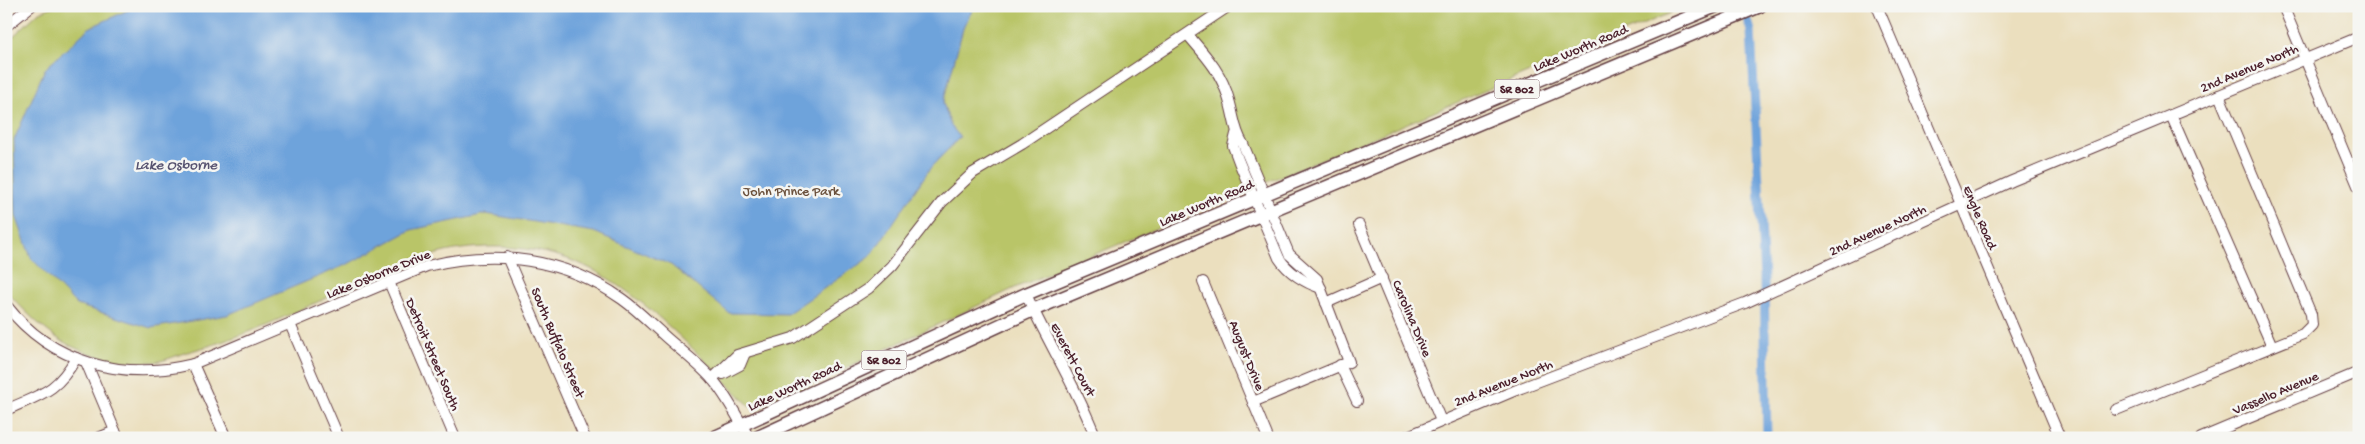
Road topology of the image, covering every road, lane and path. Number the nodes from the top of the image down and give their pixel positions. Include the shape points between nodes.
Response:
1 (31, 6) edge
2 (1229, 6) edge
3 (1716, 6) edge
4 (1760, 6) edge
5 (1877, 6) edge
6 (2283, 6) edge
7 (6, 26) edge
8 (1662, 29) junction
9 (1188, 35) junction
10 (2359, 37) edge
11 (2305, 58) junction
12 (1599, 73) junction
13 (2219, 95) junction
14 (2171, 115) junction
15 (2359, 188) edge
16 (1259, 196) junction
17 (1961, 204) junction
18 (1266, 211) junction
19 (1359, 224) dead end
20 (507, 257) junction
21 (1382, 278) junction
22 (389, 282) junction
23 (1203, 282) dead end
24 (1026, 294) junction
25 (1326, 303) junction
26 (6, 305) edge
27 (1033, 310) junction
28 (290, 324) junction
29 (2272, 346) junction
30 (81, 360) junction
31 (193, 364) junction
32 (1340, 365) junction
33 (2359, 372) edge
34 (712, 379) junction
35 (1357, 401) dead end
36 (1253, 402) junction
37 (6, 410) edge
38 (2116, 410) dead end
39 (1442, 422) junction
40 (742, 426) junction
41 (116, 434) edge
42 (98, 438) edge
43 (226, 438) edge
44 (339, 438) edge
45 (455, 438) edge
46 (585, 438) edge
47 (713, 438) edge
48 (749, 438) edge
49 (756, 438) edge
50 (1096, 438) edge
51 (1268, 438) edge
52 (1403, 438) edge
53 (2060, 438) edge
54 (2201, 438) edge

1 - 7 street
2 - 9 street
3 - 8 main road, Lake Worth Road / SR 802
4 - 12 main road, SR 802
5 - 17 street, Engle Road
6 - 11 street
8 - 12 main road via 1612,60
8 - 16 main road, Lake Worth Road / SR 802
9 - 16 street via 1220,76 1236,134 1233,146
9 - 34 street via 973,173 942,202 892,266 869,288 793,338 745,353 740,365
10 - 11 street, 2nd Avenue North
11 - 13 street, 2nd Avenue North
11 - 15 street
12 - 18 main road, SR 802
13 - 14 street, 2nd Avenue North
13 - 29 street via 2312,314 2312,325 2307,332
14 - 17 street, 2nd Avenue North
14 - 29 street
16 - 18 street
16 - 24 main road, Lake Worth Road / SR 802
17 - 39 street, 2nd Avenue North via 1779,289 1521,388
17 - 53 street, Engle Road
18 - 25 street via 1289,254 1317,279
18 - 27 main road, SR 802
19 - 21 street, Carolina Drive
20 - 22 street, Lake Osborne Drive via 450,261
20 - 34 street, Lake Osborne Drive via 546,263 604,287 636,310
20 - 46 street, South Buffalo Street
21 - 25 street
21 - 39 street, Carolina Drive
22 - 28 street, Lake Osborne Drive
22 - 45 street, Detroit Street South
23 - 36 street, August Drive
24 - 27 street, Everett Court
24 - 40 main road, Lake Worth Road / SR 802
25 - 32 street via 1349,362
26 - 30 street, Lake Osborne Drive via 36,335
27 - 49 main road, SR 802
27 - 50 street, Everett Court
28 - 31 street, Lake Osborne Drive
28 - 44 street
29 - 38 street
30 - 31 street, Lake Osborne Drive via 101,367 132,371 163,370
30 - 37 street via 54,388
30 - 41 street
31 - 43 street
32 - 35 street
32 - 36 street
33 - 54 street, Vassello Avenue
34 - 40 street, Lake Osborne Drive
36 - 51 street, August Drive
39 - 52 street, 2nd Avenue North
40 - 47 main road, Lake Worth Road / SR 802
40 - 48 street, Lake Osborne Drive
41 - 42 street

